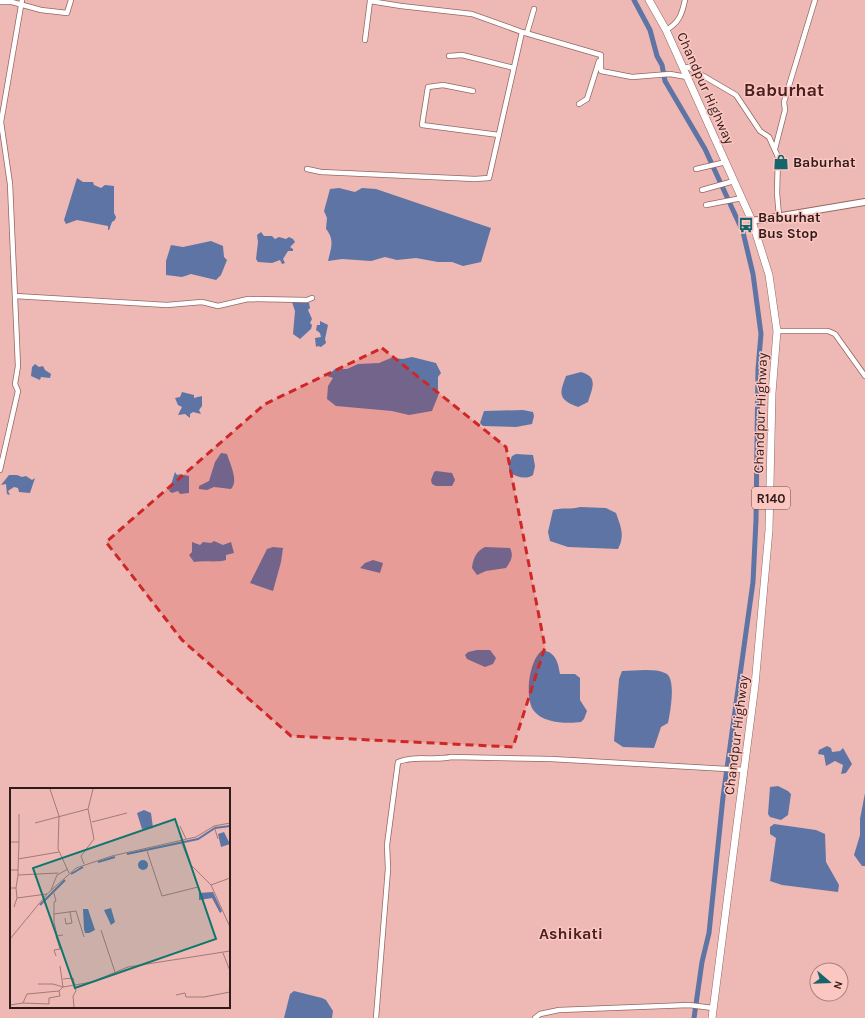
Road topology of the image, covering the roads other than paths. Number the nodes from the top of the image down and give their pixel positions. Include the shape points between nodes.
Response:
1 (71, 0) edge
2 (649, 0) edge
3 (685, 0) edge
4 (815, 0) edge
5 (376, 1) edge
6 (0, 2) edge
7 (22, 2) edge
8 (534, 9) dead end
9 (666, 30) junction
10 (524, 32) junction
11 (365, 40) dead end
12 (601, 55) junction
13 (449, 56) dead end
14 (514, 68) junction
15 (683, 68) junction
16 (687, 77) junction
17 (473, 91) dead end
18 (579, 104) dead end
19 (499, 135) junction
20 (775, 149) junction
21 (726, 162) junction
22 (307, 169) dead end
23 (696, 169) dead end
24 (734, 181) junction
25 (702, 190) dead end
26 (742, 198) junction
27 (865, 202) edge
28 (706, 205) dead end
29 (779, 216) junction
30 (752, 221) junction
31 (15, 296) junction
32 (312, 298) dead end
33 (776, 331) junction
34 (865, 376) edge
35 (0, 470) edge
36 (742, 770) junction
37 (713, 1008) junction
38 (376, 1018) edge
39 (535, 1018) edge
40 (712, 1018) edge

1 - 7 street via 67,13 41,10
2 - 9 main road, Chandpur Highway / R140
3 - 9 street via 682,16
4 - 20 street via 784,102 785,110
5 - 10 street via 472,14
5 - 11 street via 370,1
6 - 7 street
7 - 31 street via 1,122 10,184
8 - 10 street
9 - 15 main road, Chandpur Highway / R140
10 - 12 street
10 - 14 street
12 - 16 street via 601,71 632,77 670,74
12 - 18 street via 587,98
13 - 14 street via 462,55
14 - 19 street
15 - 16 main road, Chandpur Highway / R140
15 - 20 street via 688,67 736,95
16 - 21 main road, Chandpur Highway / R140
17 - 19 street via 442,85 428,87 422,125
19 - 22 street via 489,178 321,172
20 - 29 street via 778,157 776,193
21 - 23 street
21 - 24 main road, Chandpur Highway / R140
24 - 25 street
24 - 26 main road, Chandpur Highway / R140
26 - 28 street
26 - 30 main road, Chandpur Highway / R140
27 - 29 main road
29 - 30 main road
30 - 33 main road, Chandpur Highway / R140 via 769,276
31 - 32 street via 167,306 202,302 218,306 248,299
31 - 35 street via 18,366 15,384 18,391
33 - 34 street via 828,331 835,334
33 - 36 main road, Chandpur Highway / R140 via 769,530 755,685
36 - 37 main road, Chandpur Highway / R140
36 - 38 street via 536,759 450,757 406,759 398,762 387,845 388,869
37 - 39 street via 689,1006 559,1010 540,1014
37 - 40 main road, Chandpur Highway / R140

